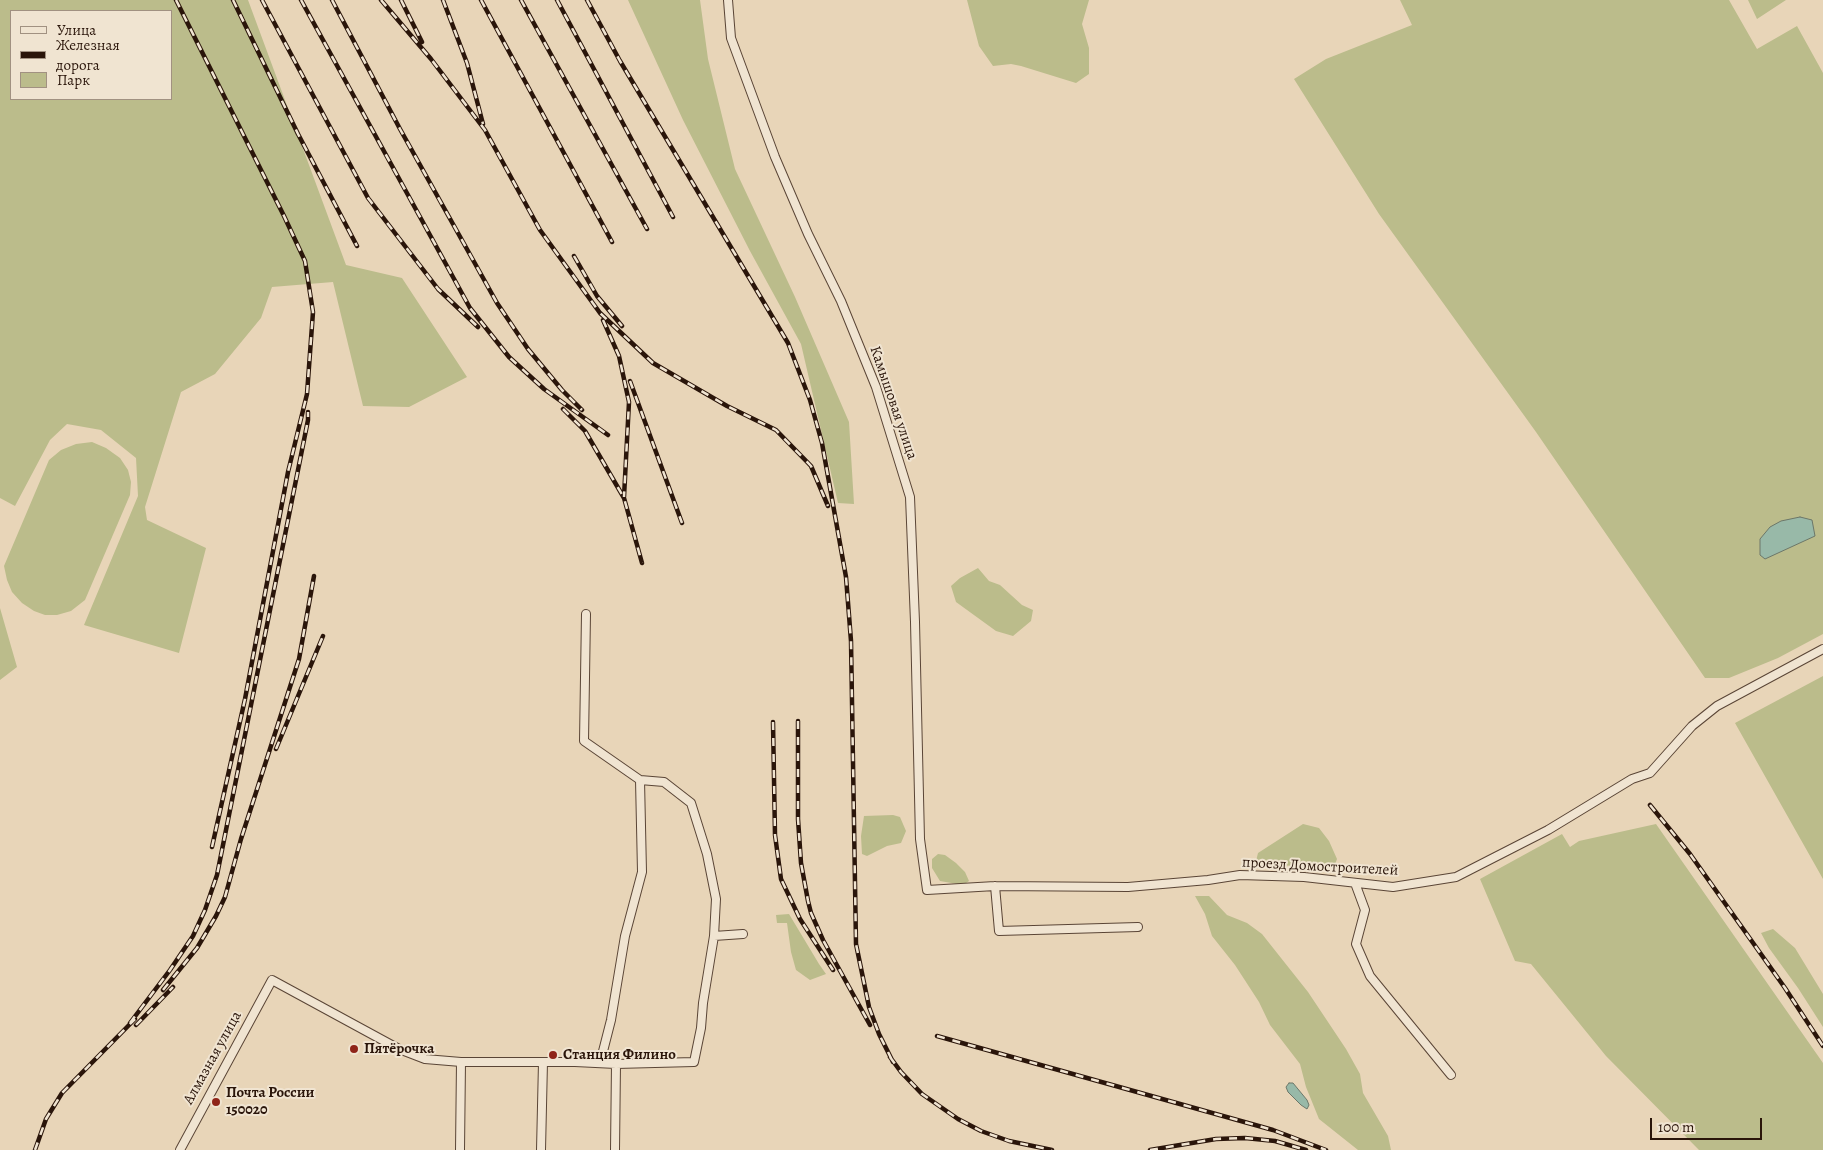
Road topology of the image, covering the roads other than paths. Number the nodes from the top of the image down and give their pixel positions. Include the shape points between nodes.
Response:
1 (728, 0) edge
2 (586, 614) dead end
3 (1823, 649) edge
4 (640, 780) junction
5 (1355, 883) junction
6 (996, 886) junction
7 (927, 890) joint
8 (1138, 927) dead end
9 (743, 934) dead end
10 (714, 936) junction
11 (461, 1062) junction
12 (543, 1062) junction
13 (600, 1063) junction
14 (616, 1064) junction
15 (1450, 1075) dead end
16 (180, 1150) edge
17 (460, 1150) edge
18 (541, 1150) edge
19 (615, 1150) edge

1 - 7 street, Камышовая улица via 731,38 775,157 876,386 910,497 920,839
2 - 4 street via 584,741
3 - 5 street, проезд Домостроителей via 1717,706 1692,726 1650,773 1632,779 1548,830 1456,878 1393,887
4 - 10 street via 664,782 691,803 707,854 716,899
4 - 13 street via 642,872 624,936
5 - 6 street, проезд Домостроителей via 1240,875 1128,887
5 - 15 street via 1365,910 1356,944 1370,976
6 - 7 street, проезд Домостроителей
6 - 8 street via 999,931
9 - 10 street
10 - 14 street via 694,1062
11 - 12 street
11 - 16 street, Алмазная улица via 408,1054 272,980
11 - 17 street
12 - 13 street
12 - 18 street
13 - 14 street
14 - 19 street

